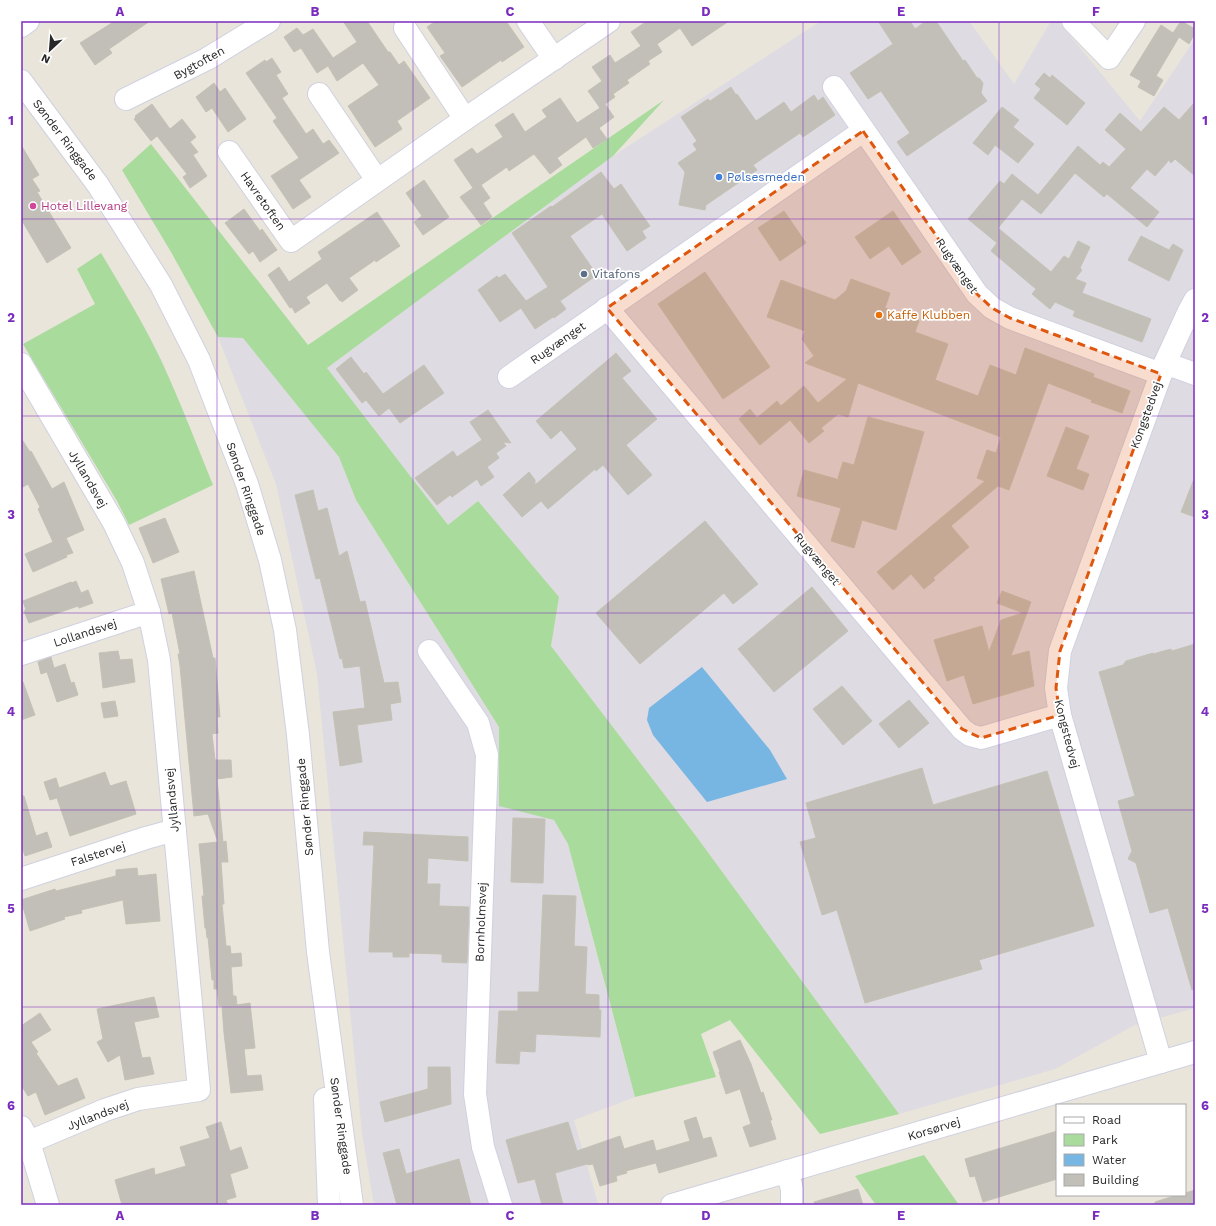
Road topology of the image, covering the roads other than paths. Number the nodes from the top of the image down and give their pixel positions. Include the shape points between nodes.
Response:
1 (28, 21) edge
2 (269, 21) edge
3 (528, 21) edge
4 (609, 21) edge
5 (1074, 21) edge
6 (1134, 21) edge
7 (21, 26) edge
8 (405, 28) dead end
9 (554, 59) junction
10 (22, 83) edge
11 (834, 87) dead end
12 (319, 94) dead end
13 (126, 99) dead end
14 (465, 119) junction
15 (863, 131) junction
16 (229, 152) dead end
17 (377, 180) junction
18 (1195, 300) edge
19 (607, 308) junction
20 (21, 364) edge
21 (1163, 368) junction
22 (1195, 374) edge
23 (509, 377) dead end
24 (149, 612) junction
25 (429, 652) dead end
26 (21, 654) edge
27 (1060, 715) junction
28 (175, 830) junction
29 (21, 879) edge
30 (318, 952) junction
31 (321, 1033) junction
32 (1195, 1052) edge
33 (1161, 1062) junction
34 (25, 1135) edge
35 (787, 1171) junction
36 (48, 1205) edge
37 (329, 1205) edge
38 (340, 1205) edge
39 (352, 1205) edge
40 (501, 1205) edge
41 (672, 1205) edge
42 (792, 1205) edge

1 - 7 street
2 - 13 street, Bygtoften via 207,59
3 - 9 street
4 - 9 street, Havretoften
5 - 6 street via 1109,58
8 - 14 street
9 - 14 street, Havretoften
10 - 30 street, Sønder Ringgade via 98,185 161,285 198,360 247,484 270,560 285,630 298,735
11 - 15 street, Rugvænget
12 - 17 street
14 - 17 street, Havretoften
15 - 19 street, Rugvænget
15 - 21 street, Rugvænget via 977,294 992,308 1010,318
16 - 17 street, Havretoften via 291,241
18 - 21 street, Kongstedvej
19 - 23 street, Rugvænget
19 - 27 street, Rugvænget via 962,729 981,738
20 - 24 street, Jyllandsvej via 114,523 133,563
21 - 22 street, Rugvænget
21 - 27 street, Kongstedvej via 1060,651 1056,688
24 - 26 street, Lollandsvej
24 - 28 street, Jyllandsvej via 159,660
25 - 40 street, Bornholmsvej via 478,723 487,755 476,1094 483,1147
27 - 33 street, Kongstedvej
28 - 29 street, Falstervej
28 - 34 street, Jyllandsvej via 199,1090 138,1099
30 - 31 street, Sønder Ringgade
30 - 39 street, Sønder Ringgade
31 - 37 street, Sønder Ringgade
31 - 38 street via 334,1118
32 - 33 street, Korsørvej
33 - 35 street, Korsørvej
34 - 36 street
35 - 41 street, Korsørvej
35 - 42 street via 792,1189

